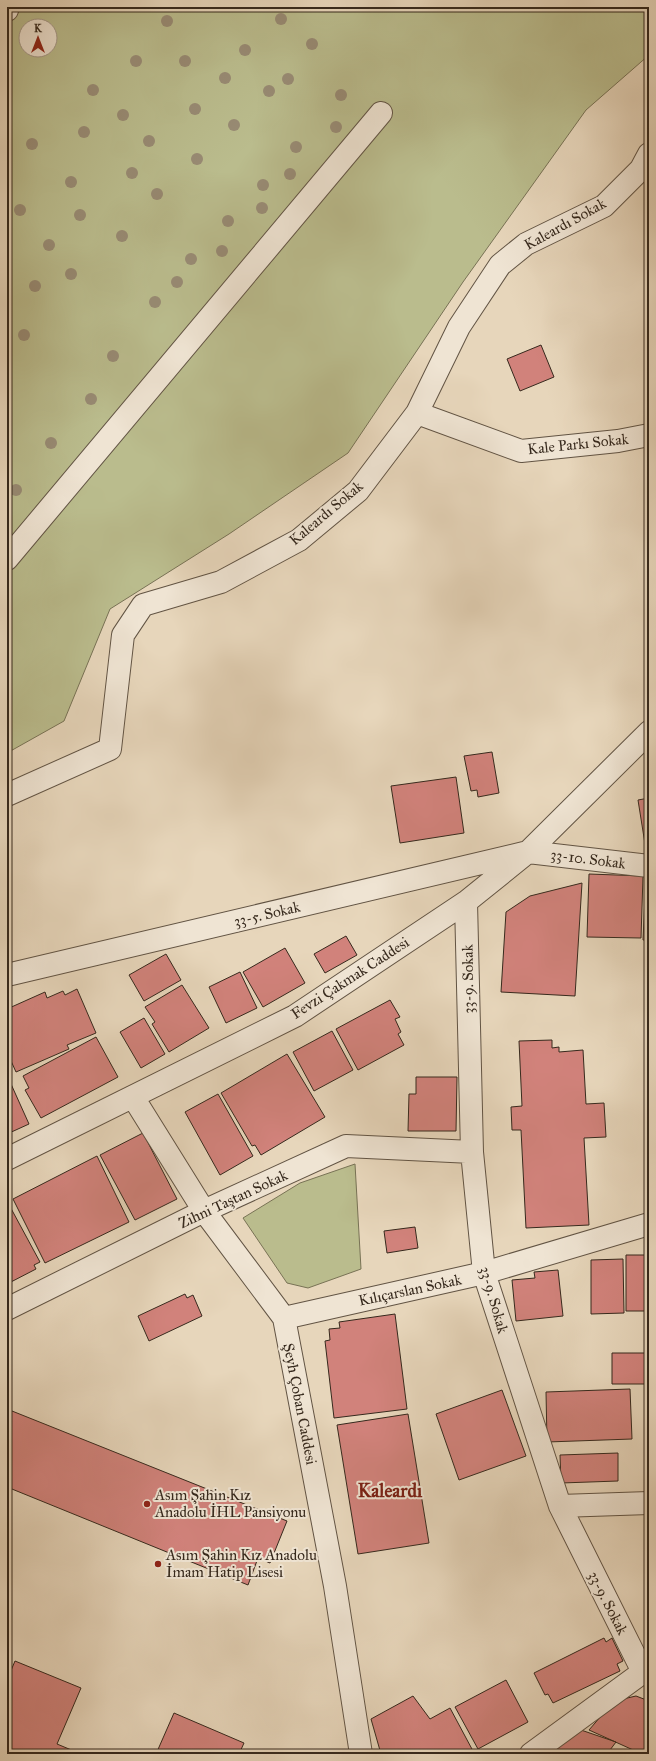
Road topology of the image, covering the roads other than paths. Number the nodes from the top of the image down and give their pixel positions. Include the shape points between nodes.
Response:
1 (8, 7) edge
2 (7, 10) edge
3 (380, 113) dead end
4 (649, 154) edge
5 (417, 413) junction
6 (649, 435) edge
7 (7, 559) edge
8 (649, 732) edge
9 (7, 796) edge
10 (528, 852) junction
11 (649, 866) edge
12 (466, 902) junction
13 (7, 975) edge
14 (133, 1097) junction
15 (472, 1152) junction
16 (7, 1159) edge
17 (204, 1211) junction
18 (649, 1224) edge
19 (484, 1273) junction
20 (7, 1309) edge
21 (284, 1318) junction
22 (649, 1504) edge
23 (560, 1506) junction
24 (646, 1673) edge
25 (361, 1754) edge
26 (531, 1754) edge

1 - 2 street
3 - 7 street
4 - 5 street, Kaleardı Sokak via 641,169 604,206 526,244 500,265 459,327
5 - 6 street, Kale Parkı Sokak via 521,451 618,441
5 - 9 street, Kaleardı Sokak via 358,491 298,540 221,582 143,606 123,635 110,749
8 - 10 street, Fevzi Çakmak Caddesi
10 - 11 street, 33-10. Sokak
10 - 12 street, Fevzi Çakmak Caddesi
10 - 13 street, 33-5. Sokak
12 - 14 street, Fevzi Çakmak Caddesi via 295,1016
12 - 15 street, 33-9. Sokak
14 - 16 street, Fevzi Çakmak Caddesi
14 - 17 street, Şeyh Çoban Caddesi
15 - 17 street, Zihni Taştan Sokak via 346,1146
15 - 19 street, 33-9. Sokak
17 - 20 street, Zihni Taştan Sokak
17 - 21 street, Şeyh Çoban Caddesi
18 - 19 street, Kılıçarslan Sokak
19 - 21 street, Kılıçarslan Sokak
19 - 23 street, 33-9. Sokak
21 - 25 street, Şeyh Çoban Caddesi via 335,1586
22 - 23 street
23 - 24 street, 33-9. Sokak
24 - 26 street

